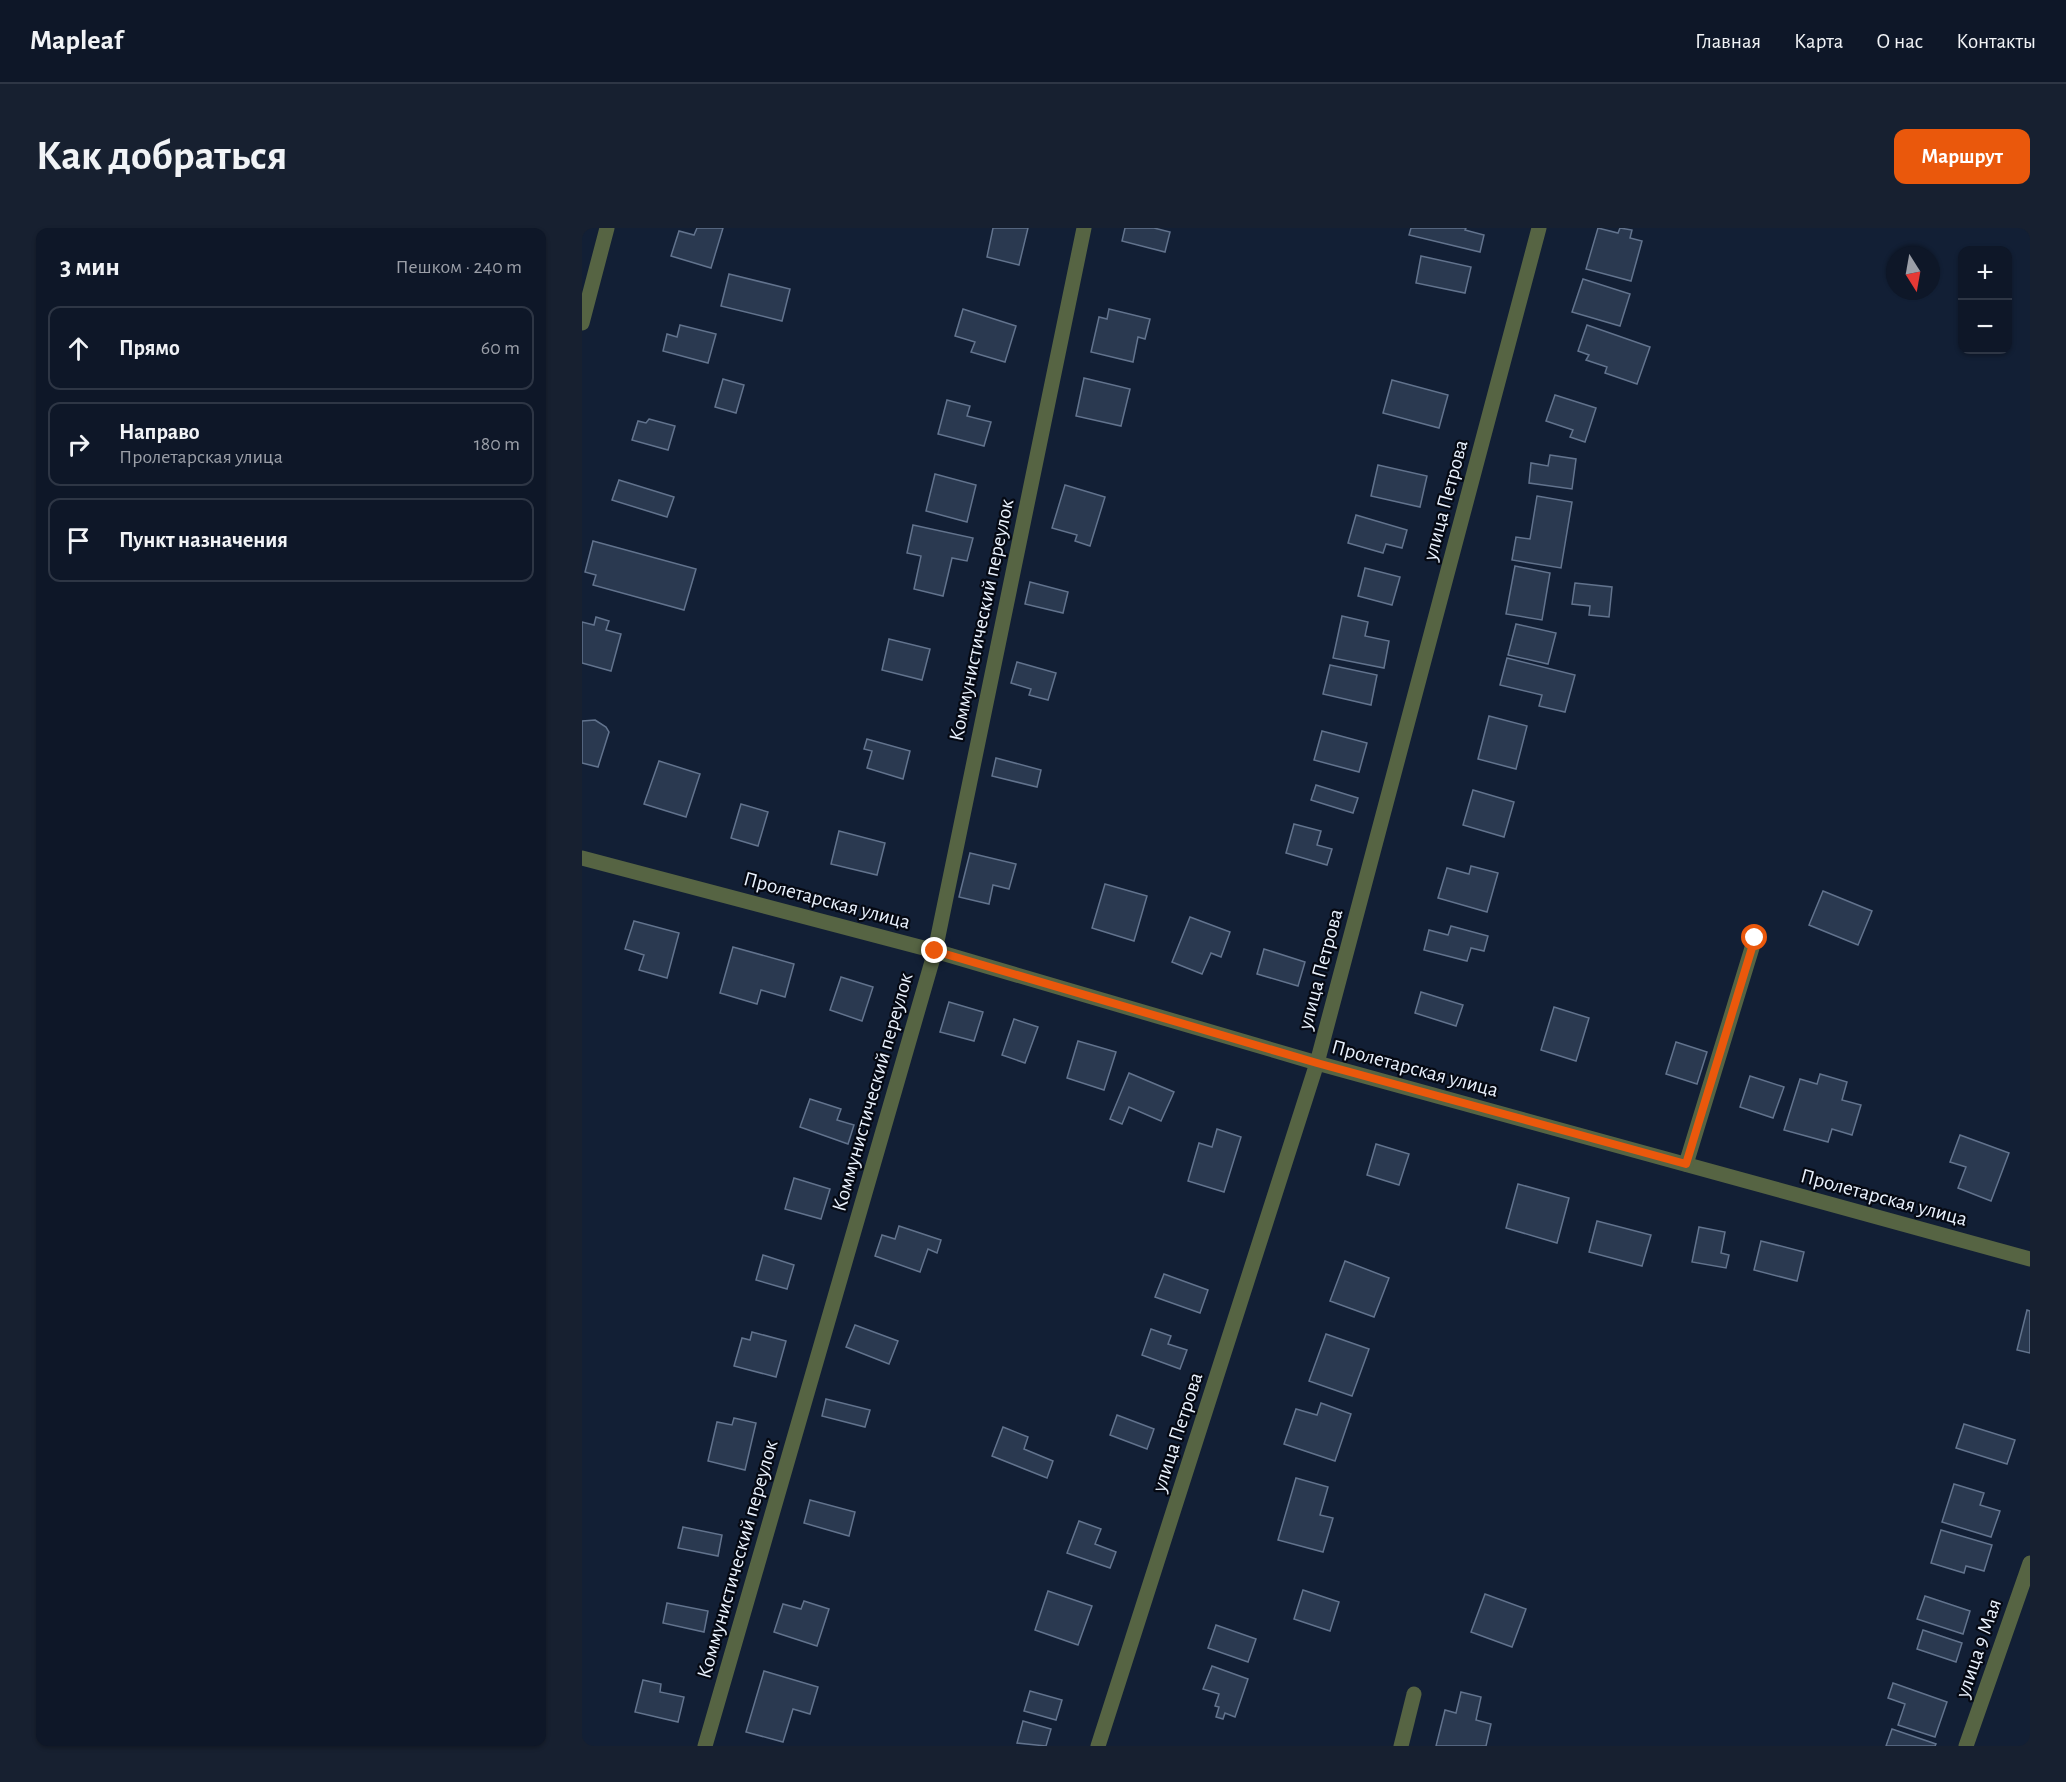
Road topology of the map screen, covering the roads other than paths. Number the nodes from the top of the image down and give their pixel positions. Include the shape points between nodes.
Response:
1 (607, 228) edge
2 (1084, 228) edge
3 (1539, 228) edge
4 (582, 323) edge
5 (582, 858) edge
6 (1755, 938) dead end
7 (935, 951) junction
8 (1317, 1063) junction
9 (1686, 1164) junction
10 (2030, 1259) edge
11 (2030, 1563) edge
12 (1414, 1694) dead end
13 (705, 1746) edge
14 (1098, 1746) edge
15 (1401, 1746) edge
16 (1966, 1746) edge

1 - 4 street
2 - 7 street, Коммунистический переулок
3 - 8 street, улица Петрова
5 - 7 street, Пролетарская улица
6 - 9 street
7 - 8 street, Пролетарская улица
7 - 13 street, Коммунистический переулок
8 - 9 street, Пролетарская улица
8 - 14 street, улица Петрова
9 - 10 street, Пролетарская улица
11 - 16 street, улица 9 Мая
12 - 15 street

